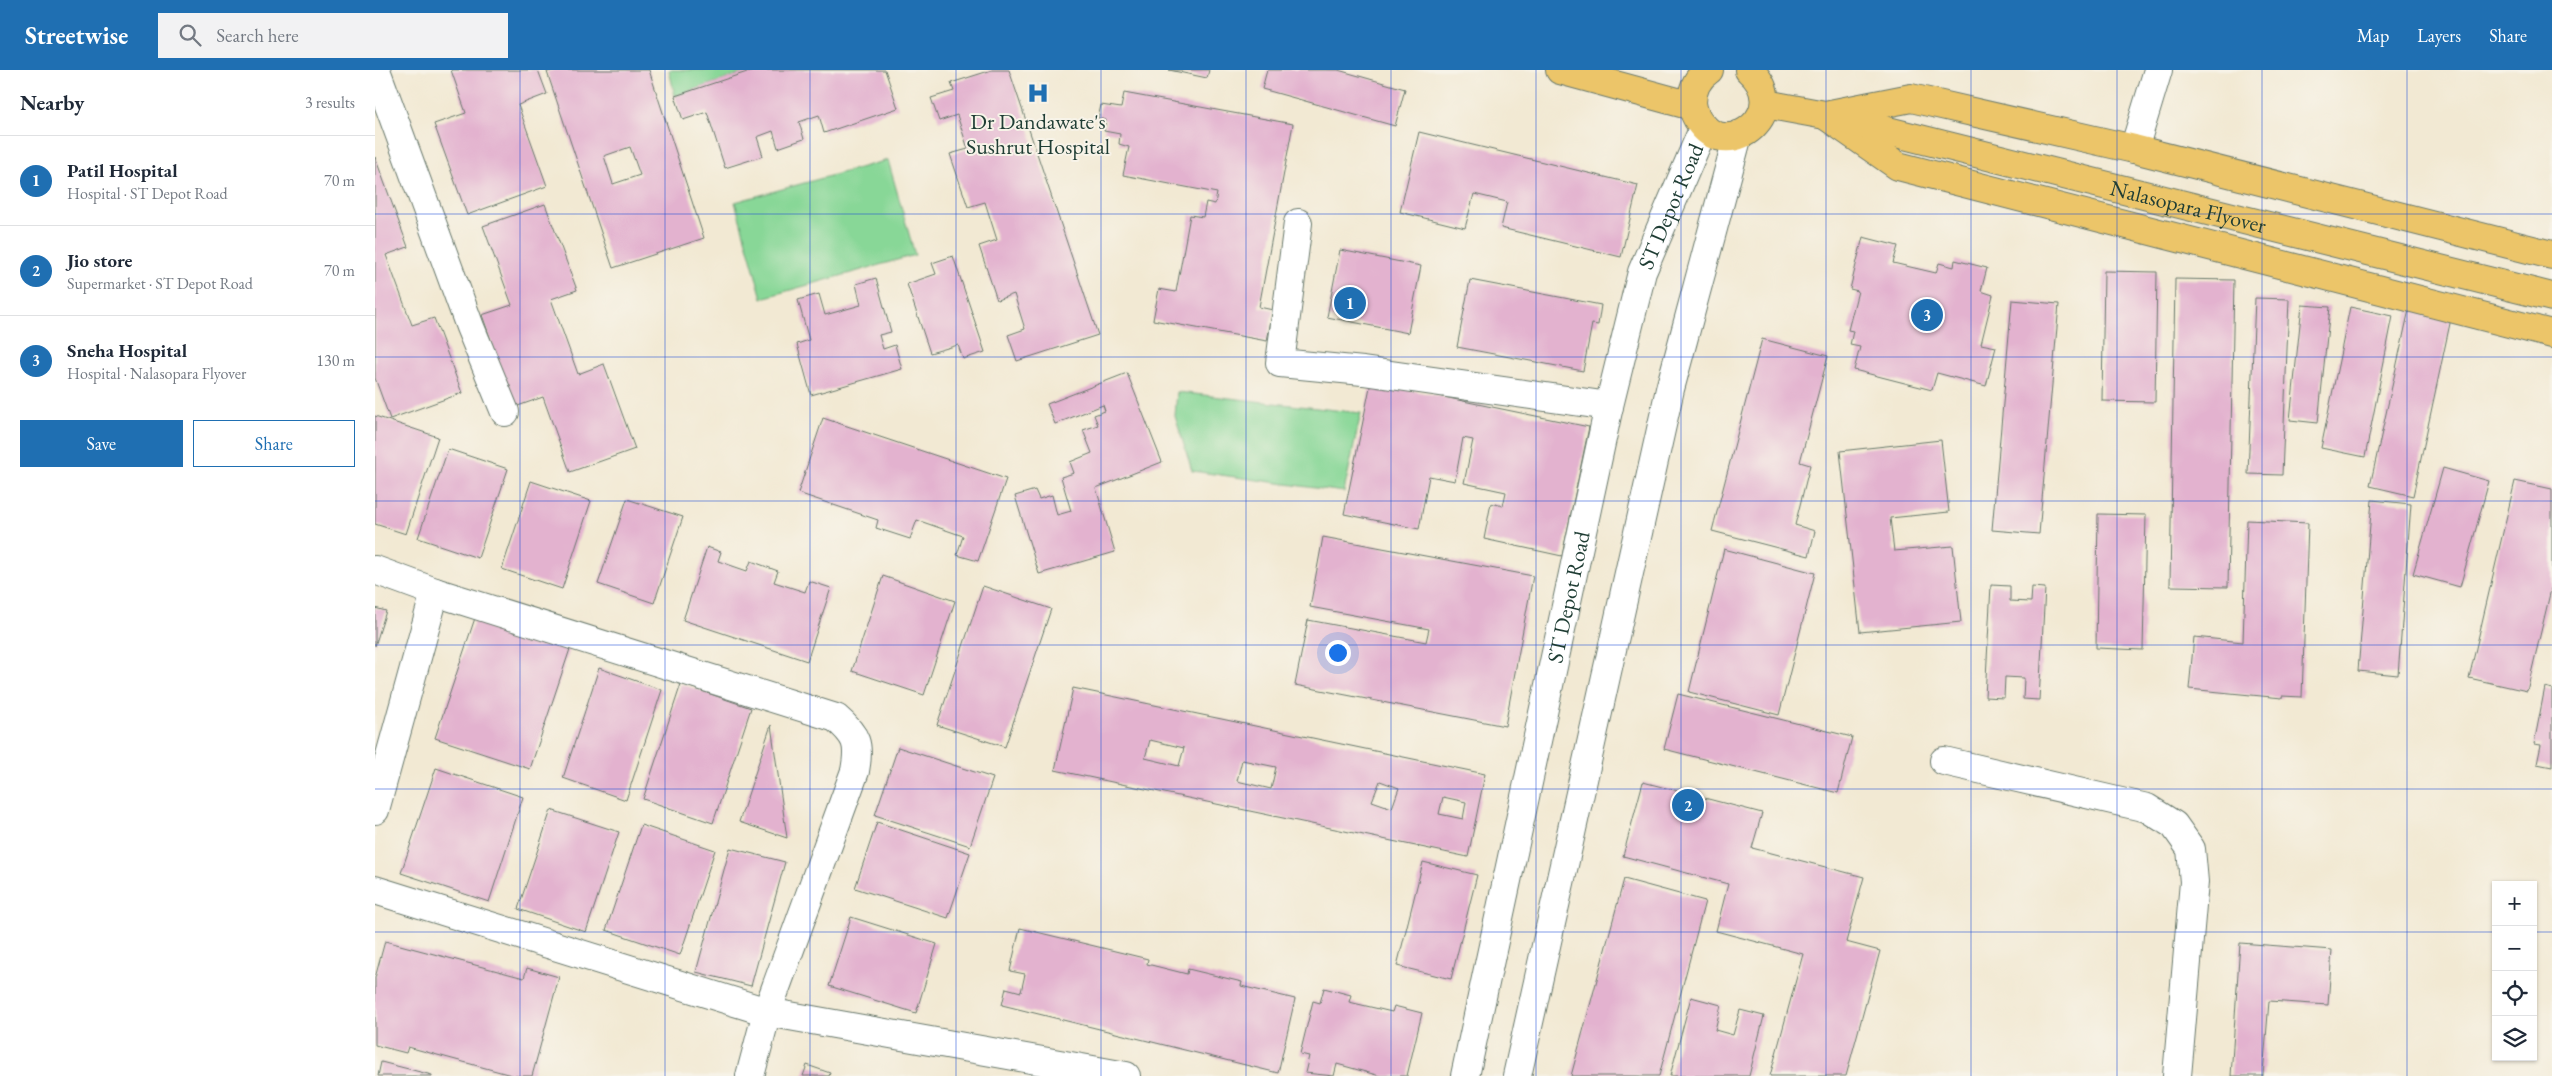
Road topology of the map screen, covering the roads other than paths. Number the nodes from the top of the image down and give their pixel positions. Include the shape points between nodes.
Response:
1 (376, 70) edge
2 (1560, 70) edge
3 (1709, 70) edge
4 (1749, 70) edge
5 (2158, 70) edge
6 (1765, 104) junction
7 (1825, 115) junction
8 (1698, 117) junction
9 (1738, 135) junction
10 (2134, 150) junction
11 (1298, 223) dead end
12 (2552, 255) edge
13 (2552, 297) edge
14 (2552, 334) edge
15 (1609, 406) junction
16 (505, 412) dead end
17 (375, 570) edge
18 (435, 592) junction
19 (1944, 761) dead end
20 (375, 810) edge
21 (375, 890) edge
22 (767, 1012) junction
23 (750, 1076) edge
24 (1126, 1076) edge
25 (1465, 1076) edge
26 (1517, 1076) edge
27 (2177, 1076) edge

1 - 16 street via 470,327
2 - 8 main road
3 - 8 main road via 1697,82 1693,94
4 - 6 main road via 1763,88
5 - 10 street
6 - 7 main road, Nalasopara Flyover
6 - 9 main road via 1758,122
7 - 10 main road via 1911,98
7 - 13 main road, Nalasopara Flyover
7 - 14 main road via 1898,166
8 - 9 main road via 1714,134
8 - 15 street, ST Depot Road via 1641,272
9 - 26 street, ST Depot Road via 1670,389
10 - 12 main road
11 - 15 street via 1280,363 1363,371
15 - 25 street, ST Depot Road
17 - 18 street
18 - 20 street
18 - 22 street via 836,718 852,731 858,751 855,771
19 - 27 street via 2147,808 2174,825 2191,849 2194,882
21 - 22 street
22 - 23 street
22 - 24 street

